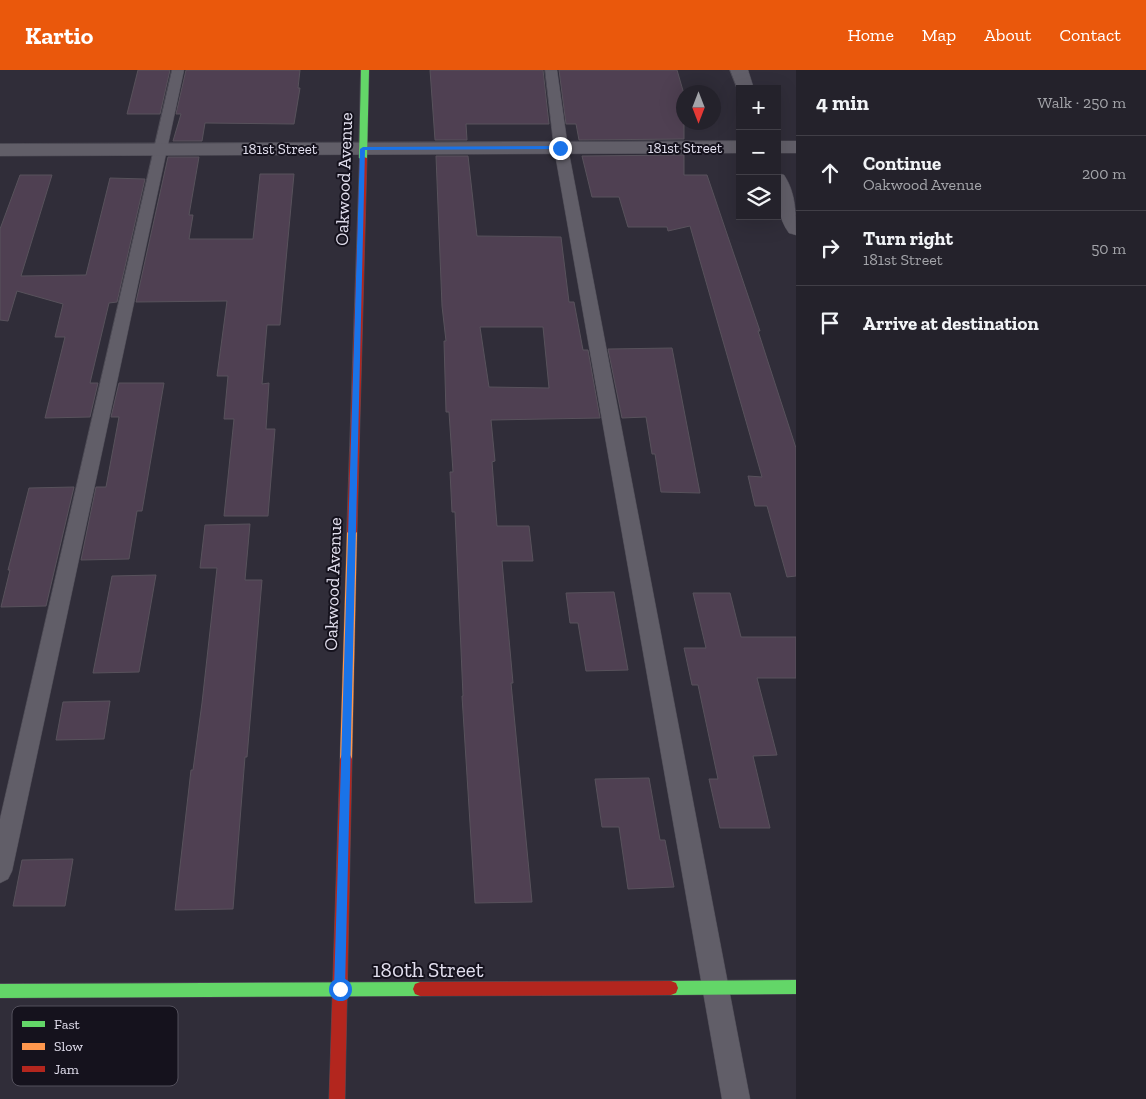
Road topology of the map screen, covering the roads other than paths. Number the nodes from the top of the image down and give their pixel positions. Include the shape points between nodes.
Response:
1 (178, 70) edge
2 (365, 70) edge
3 (551, 70) edge
4 (738, 70) edge
5 (744, 85) edge
6 (781, 147) edge
7 (796, 147) edge
8 (560, 148) junction
9 (736, 148) edge
10 (160, 149) junction
11 (363, 149) junction
12 (0, 150) edge
13 (781, 190) edge
14 (796, 229) edge
15 (0, 871) edge
16 (717, 987) junction
17 (796, 987) edge
18 (340, 989) junction
19 (0, 990) edge
20 (337, 1099) edge
21 (736, 1099) edge

1 - 10 lane
2 - 11 street, Oakwood Avenue
3 - 8 lane
4 - 5 street
6 - 7 street
8 - 9 street, 181st Street
8 - 11 street, 181st Street
8 - 16 lane
10 - 11 street, 181st Street
10 - 12 street, 181st Street
10 - 15 lane
11 - 18 street, Oakwood Avenue
13 - 14 street
16 - 17 street, 180th Street
16 - 18 street, 180th Street
16 - 21 lane
18 - 19 street, 180th Street
18 - 20 street, Oakwood Avenue

